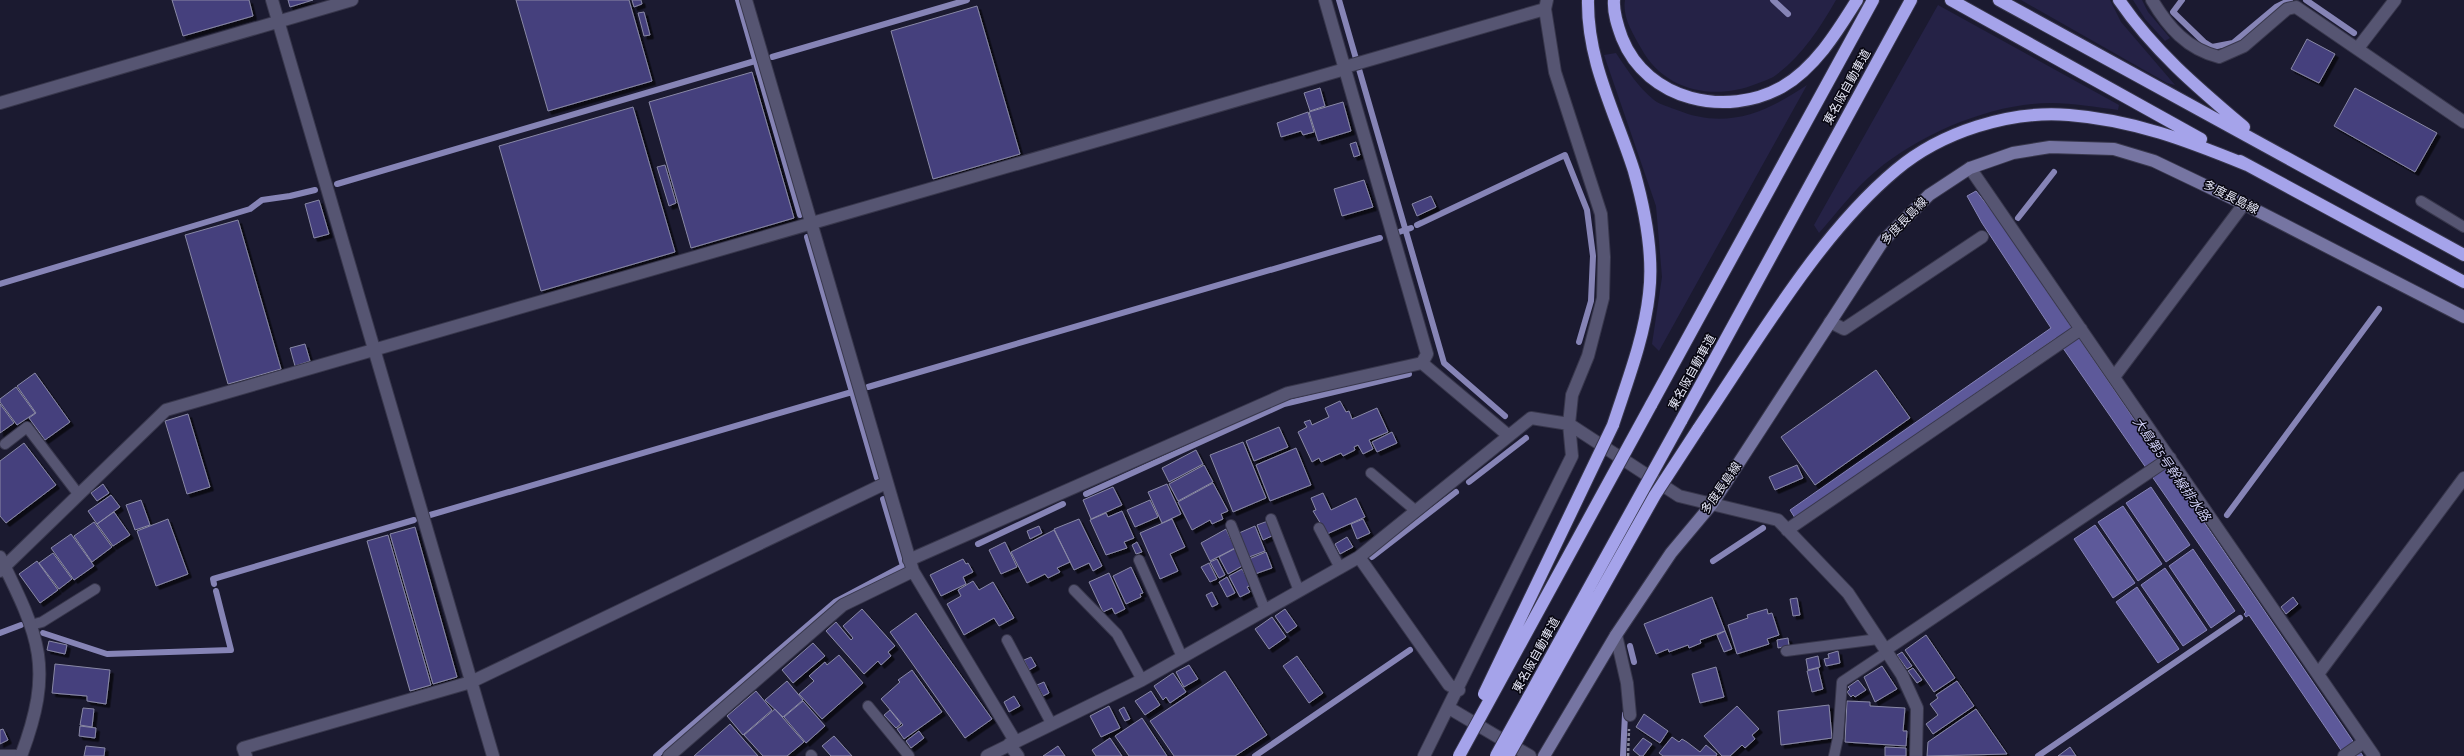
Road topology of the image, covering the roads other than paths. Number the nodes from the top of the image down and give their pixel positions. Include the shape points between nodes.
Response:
1 (272, 0) edge
2 (352, 0) edge
3 (746, 0) edge
4 (1325, 0) edge
5 (1588, 0) edge
6 (1614, 0) edge
7 (1857, 0) edge
8 (1873, 0) edge
9 (1951, 0) edge
10 (1999, 0) edge
11 (2119, 0) edge
12 (2152, 0) edge
13 (2394, 0) edge
14 (1910, 2) edge
15 (1546, 4) edge
16 (278, 22) junction
17 (2358, 48) junction
18 (1346, 68) junction
19 (0, 103) edge
20 (2464, 122) edge
21 (2262, 143) junction
22 (2247, 165) junction
23 (1970, 168) junction
24 (2421, 201) dead end
25 (2244, 204) junction
26 (811, 224) junction
27 (2464, 227) edge
28 (1982, 237) dead end
29 (2464, 255) edge
30 (2464, 282) edge
31 (2464, 317) edge
32 (1830, 322) junction
33 (2080, 331) junction
34 (374, 350) junction
35 (1422, 363) junction
36 (2114, 377) junction
37 (1569, 424) junction
38 (1509, 436) junction
39 (5, 444) dead end
40 (2168, 459) junction
41 (1371, 473) dead end
42 (2464, 478) edge
43 (886, 483) junction
44 (79, 495) junction
45 (1712, 504) junction
46 (1416, 511) junction
47 (1271, 519) dead end
48 (1232, 525) dead end
49 (1319, 528) dead end
50 (1787, 530) junction
51 (1359, 557) junction
52 (1139, 560) dead end
53 (2, 565) edge
54 (911, 566) junction
55 (1340, 568) junction
56 (95, 589) dead end
57 (1074, 590) dead end
58 (1298, 591) junction
59 (1265, 610) junction
60 (31, 625) junction
61 (1616, 635) junction
62 (1878, 638) junction
63 (1007, 640) dead end
64 (1786, 651) dead end
65 (1886, 651) junction
66 (1182, 657) junction
67 (2318, 674) junction
68 (1142, 680) junction
69 (471, 682) junction
70 (1459, 690) junction
71 (868, 706) dead end
72 (1449, 708) junction
73 (1630, 715) road end
74 (1051, 723) junction
75 (1012, 742) junction
76 (2362, 744) junction
77 (0, 754) edge
78 (21, 756) edge
79 (246, 756) edge
80 (493, 756) edge
81 (669, 756) edge
82 (909, 756) edge
83 (987, 756) edge
84 (1018, 756) edge
85 (1424, 756) edge
86 (1454, 756) edge
87 (1459, 756) edge
88 (1496, 756) edge
89 (1508, 756) edge
90 (1530, 756) edge
91 (1544, 756) edge
92 (1834, 756) edge
93 (1916, 756) edge
94 (2344, 756) edge
95 (2374, 756) edge

1 - 16 street
2 - 16 street
3 - 26 street
4 - 18 street
5 - 86 highway, bridge via 1588,19 1594,56 1604,92 1634,171 1644,211 1649,253 1649,293 1641,334 1613,425
6 - 7 highway via 1618,27 1625,44 1646,72 1674,92 1689,99 1727,103 1763,96 1783,86 1801,72 1820,52
8 - 87 highway, 東名阪自動車道, bridge
9 - 22 highway
10 - 21 highway
11 - 21 highway via 2138,28 2163,54 2191,82
12 - 17 street via 2165,22 2193,48 2219,57 2244,46 2288,9 2296,7
13 - 17 street
14 - 88 highway, 東名阪自動車道, bridge
15 - 18 street
15 - 37 street via 1555,72 1601,214 1604,257 1603,298 1588,356 1572,396
16 - 19 street
16 - 34 street
17 - 20 street
18 - 26 street
18 - 35 street via 1427,354
21 - 29 highway
22 - 30 highway
22 - 89 highway, bridge via 2168,134 2107,119 2067,114 2029,116 1955,134 1896,170 1838,229 1797,283 1698,429 1655,495
23 - 25 main road, 多度長島線 via 2013,153 2050,147 2114,149 2180,172
23 - 32 main road, 多度長島線 via 1929,195 1882,241
23 - 33 street
24 - 27 lane
25 - 31 main road, 多度長島線
25 - 36 street
26 - 34 street
26 - 43 street
28 - 32 street via 1844,329
32 - 45 main road, 多度長島線
33 - 36 street
33 - 50 street
34 - 44 street via 166,410
34 - 69 street
35 - 38 street
35 - 54 street via 1288,393
36 - 40 street
37 - 38 street via 1531,418
37 - 45 street via 1679,496
37 - 70 street via 1572,456
38 - 46 street
39 - 44 lane via 27,427
40 - 65 street
40 - 67 street
41 - 46 lane
42 - 67 street
43 - 54 street
43 - 69 street
44 - 53 street
45 - 50 street via 1778,520
45 - 61 main road, 多度長島線 via 1671,553
46 - 51 street
47 - 58 lane
48 - 59 lane
49 - 55 lane
50 - 62 street via 1848,593
51 - 55 street
51 - 70 street via 1449,685
52 - 66 lane
53 - 60 street
54 - 75 street
54 - 81 street via 843,605
55 - 58 street
56 - 60 lane via 42,622
57 - 68 lane via 1117,634
58 - 59 street
59 - 66 street
60 - 78 street via 38,647 40,688 33,721
61 - 73 street via 1627,683
61 - 91 main road, 多度長島線
62 - 64 lane
62 - 65 street
63 - 74 lane
65 - 92 lane via 1842,682 1838,738
65 - 93 street via 1902,676 1916,708
66 - 68 street
67 - 76 street
68 - 74 street
69 - 79 street via 244,748
69 - 80 street
70 - 72 street
71 - 82 lane
72 - 85 street
72 - 90 street
74 - 75 street
75 - 83 street
75 - 84 street
76 - 94 street
76 - 95 street
77 - 78 lane

